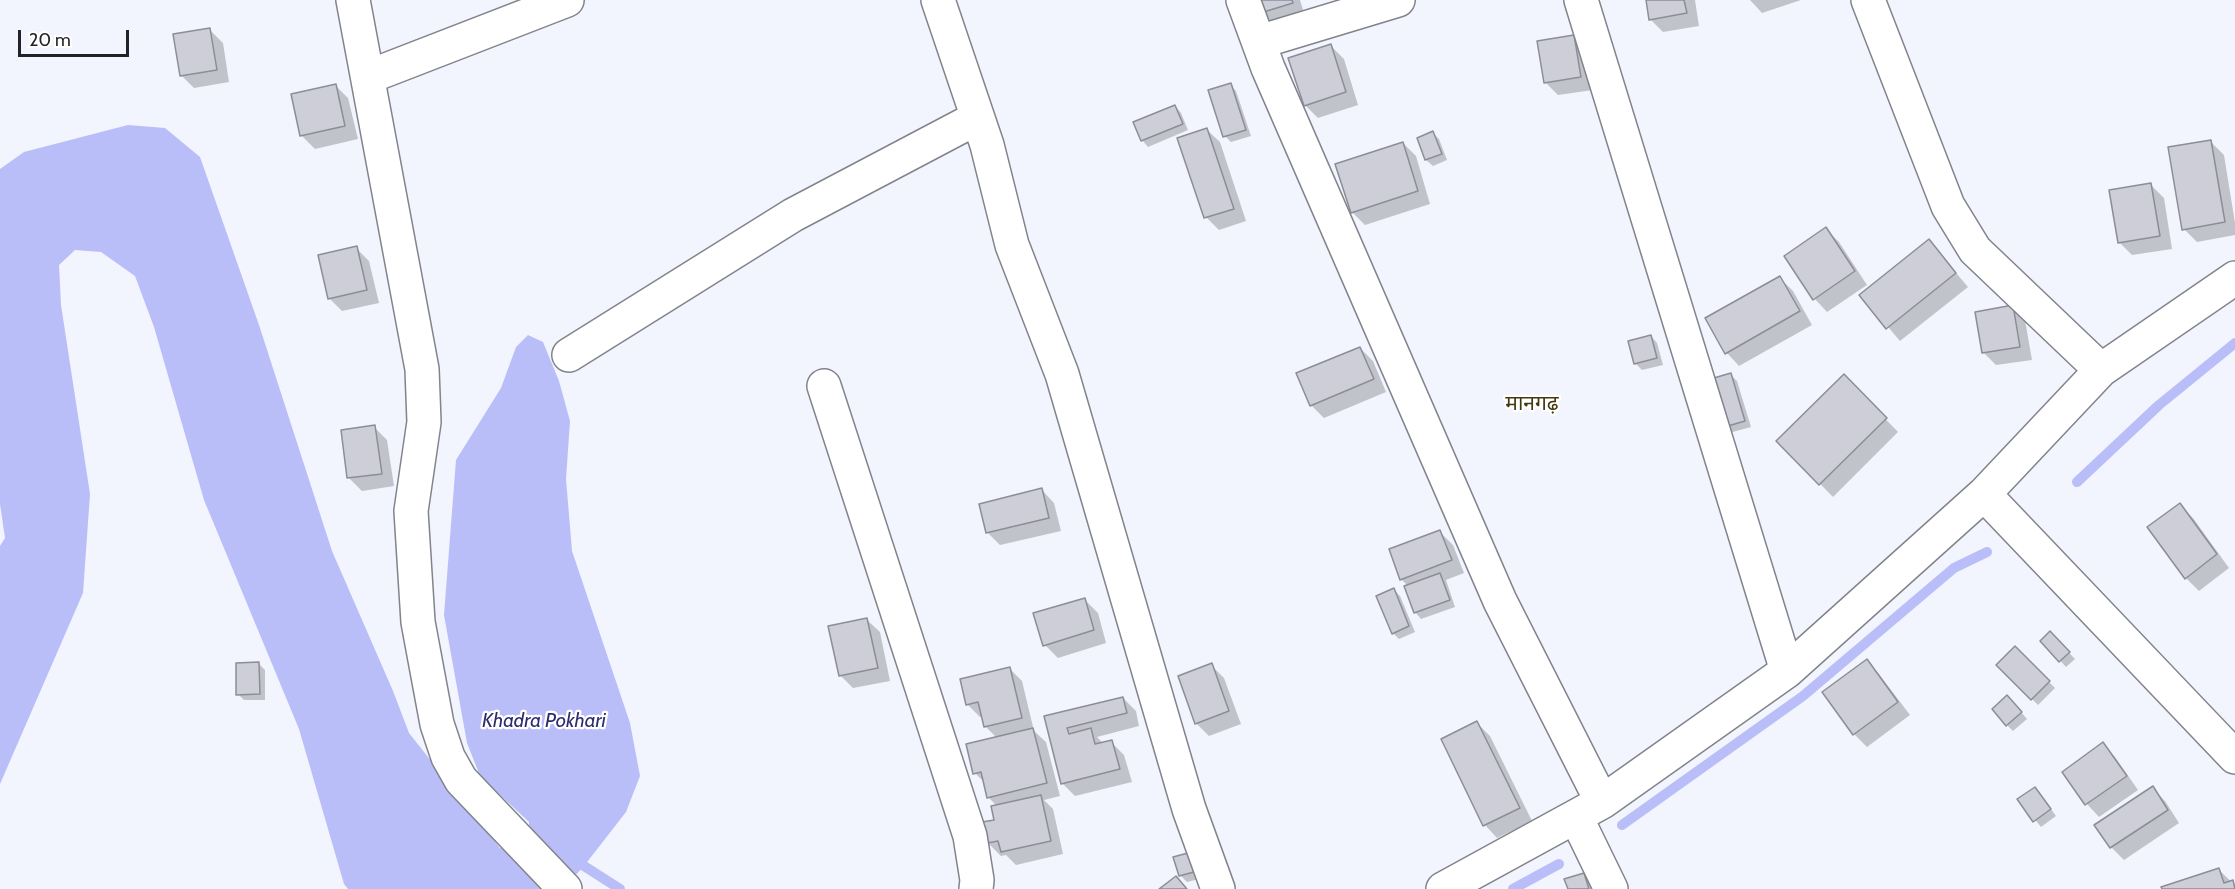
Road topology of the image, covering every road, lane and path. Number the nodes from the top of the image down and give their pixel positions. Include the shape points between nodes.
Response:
1 (353, 0) edge
2 (567, 0) edge
3 (938, 0) edge
4 (1244, 0) edge
5 (1398, 0) edge
6 (1581, 0) edge
7 (1868, 0) edge
8 (1258, 42) junction
9 (368, 77) junction
10 (977, 118) junction
11 (2235, 278) edge
12 (569, 355) dead end
13 (2101, 370) junction
14 (824, 386) dead end
15 (1984, 494) junction
16 (1787, 671) junction
17 (2235, 757) edge
18 (1589, 809) junction
19 (566, 889) edge
20 (976, 889) edge
21 (1218, 889) edge
22 (1443, 889) edge
23 (1611, 889) edge

1 - 9 street
2 - 9 street
3 - 10 street
4 - 8 street
5 - 8 street
6 - 16 street
7 - 13 street via 1948,206 1975,250
8 - 18 street
9 - 19 street via 422,369 424,422 411,511 418,622 437,724 460,780
10 - 12 street via 793,215
10 - 21 street via 1012,245 1062,374 1189,809
11 - 13 street
13 - 15 street
14 - 20 street via 970,836
15 - 16 street
15 - 17 street
16 - 18 street
18 - 22 street
18 - 23 street

